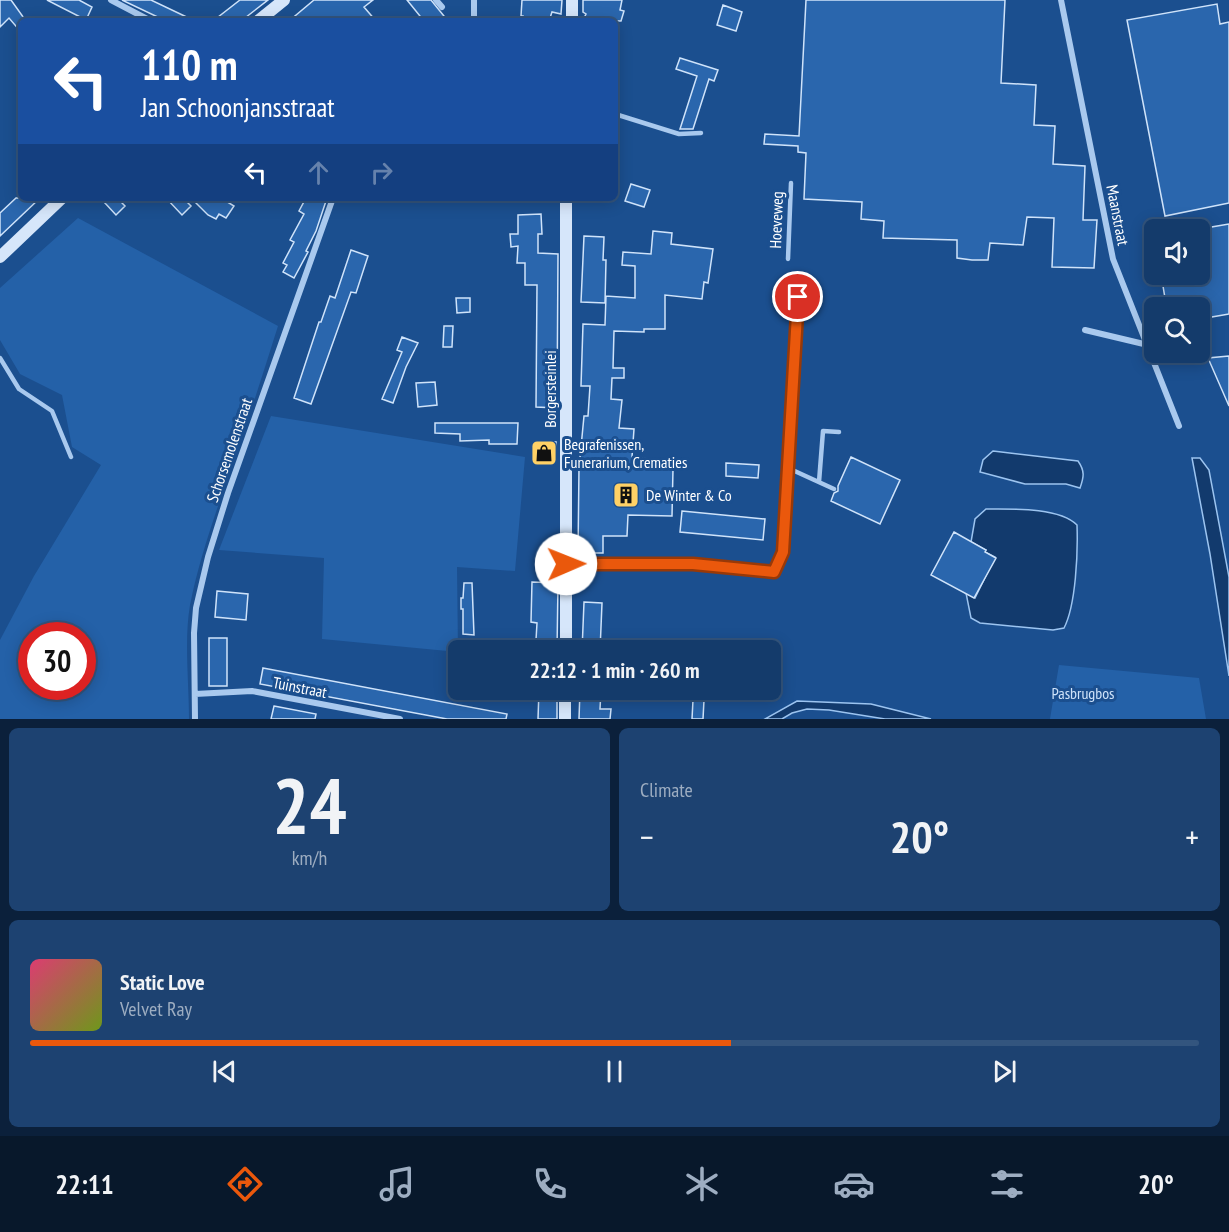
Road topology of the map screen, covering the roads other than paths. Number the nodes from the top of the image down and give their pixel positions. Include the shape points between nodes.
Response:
1 (111, 0) edge
2 (284, 0) edge
3 (436, 0) edge
4 (474, 0) edge
5 (572, 0) edge
6 (1061, 0) edge
7 (442, 7) dead end
8 (145, 18) edge
9 (262, 18) edge
10 (474, 18) edge
11 (572, 18) edge
12 (618, 115) edge
13 (701, 133) dead end
14 (791, 183) dead end
15 (59, 201) edge
16 (332, 201) edge
17 (566, 201) edge
18 (0, 257) edge
19 (788, 259) dead end
20 (798, 297) dead end
21 (1085, 330) dead end
22 (1144, 335) edge
23 (1144, 344) edge
24 (0, 358) edge
25 (1155, 363) edge
26 (1179, 426) dead end
27 (839, 432) dead end
28 (71, 457) dead end
29 (788, 468) junction
30 (819, 482) junction
31 (834, 489) dead end
32 (566, 564) junction
33 (566, 640) edge
34 (195, 694) junction
35 (566, 700) edge
36 (195, 719) edge
37 (400, 719) edge
38 (565, 719) edge

1 - 8 street
2 - 9 street
3 - 7 street
4 - 10 street
5 - 11 street
6 - 22 street, Maanstraat via 1113,259
12 - 13 lane via 679,134
14 - 19 lane, Hoeveweg
15 - 18 street
16 - 34 street, Schorsemolenstraat via 208,557 196,608
17 - 32 street, Borgersteinlei
20 - 29 street
21 - 23 street
24 - 28 lane via 19,389 52,411
25 - 26 street, Maanstraat
27 - 30 lane via 823,431
29 - 30 lane
29 - 32 street via 783,552 774,572 693,564
30 - 31 lane
32 - 33 street, Borgersteinlei
34 - 36 street, Schorsemolenstraat
34 - 37 street, Tuinstraat via 252,691
35 - 38 street

